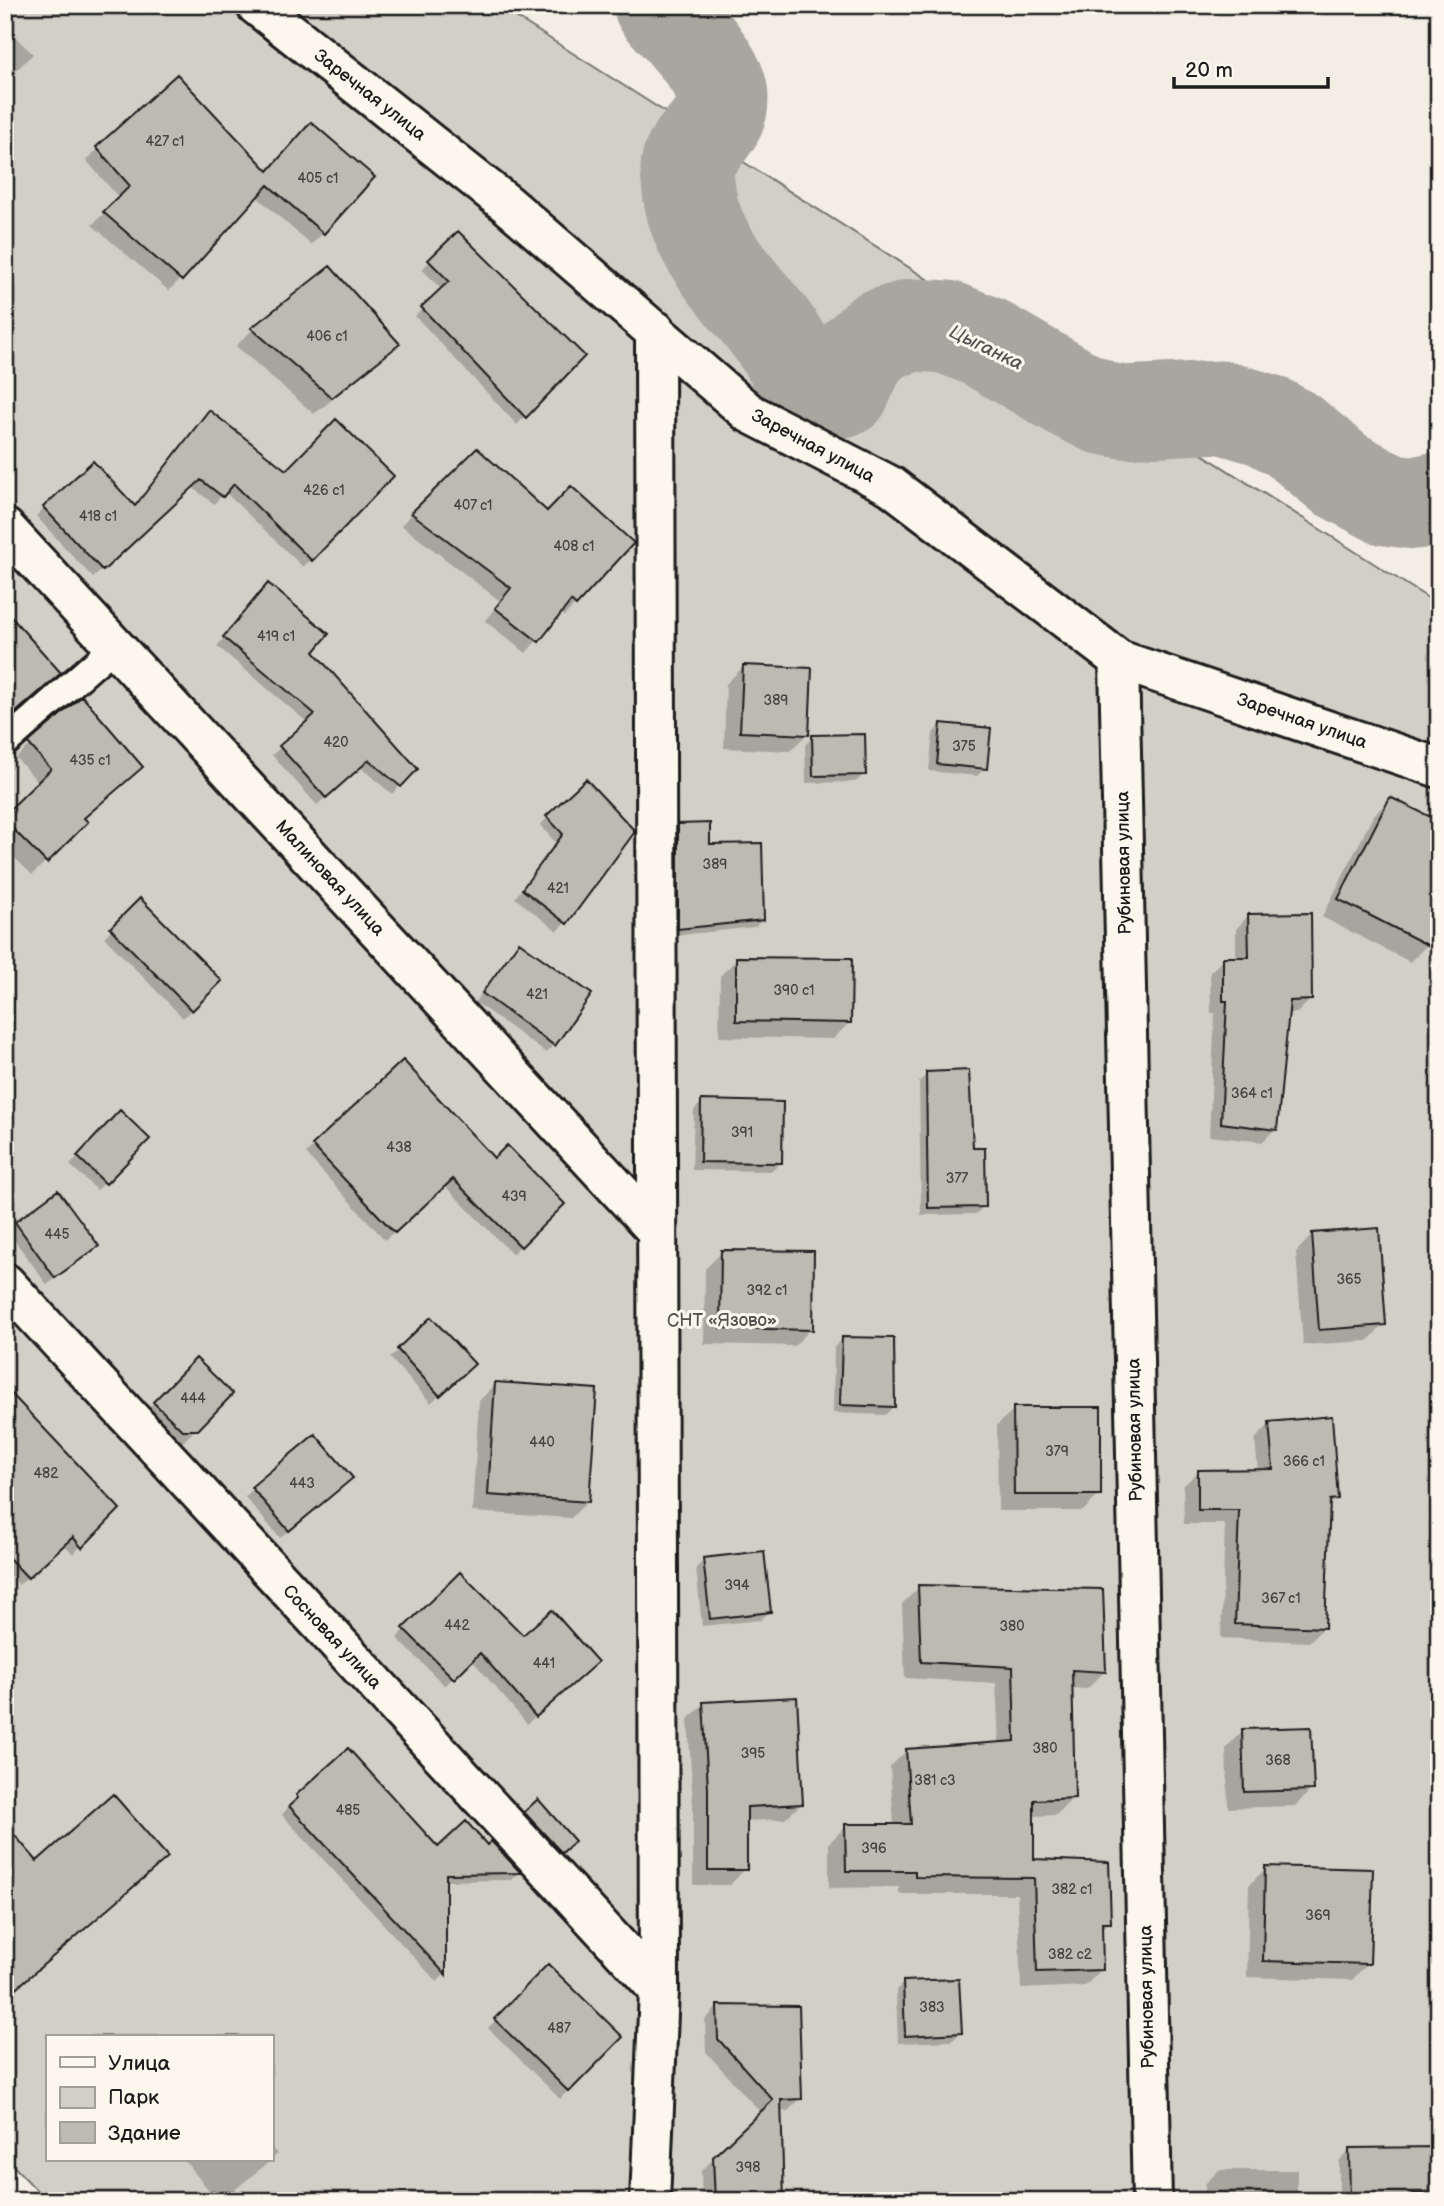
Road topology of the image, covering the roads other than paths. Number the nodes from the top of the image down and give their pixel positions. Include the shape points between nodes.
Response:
1 (256, 5) edge
2 (655, 330) junction
3 (5, 528) edge
4 (115, 646) junction
5 (1119, 660) junction
6 (5, 743) edge
7 (1439, 768) edge
8 (655, 1229) junction
9 (5, 1283) edge
10 (659, 1990) junction
11 (650, 2201) edge
12 (1152, 2201) edge

1 - 2 street, Заречная улица via 507,204
2 - 5 street, Заречная улица via 749,413 891,486
2 - 8 street
3 - 4 street, Малиновая улица
4 - 6 lane
4 - 8 street, Малиновая улица
5 - 7 street, Заречная улица
5 - 12 street, Рубиновая улица
8 - 10 street
9 - 10 street, Сосновая улица
10 - 11 street

